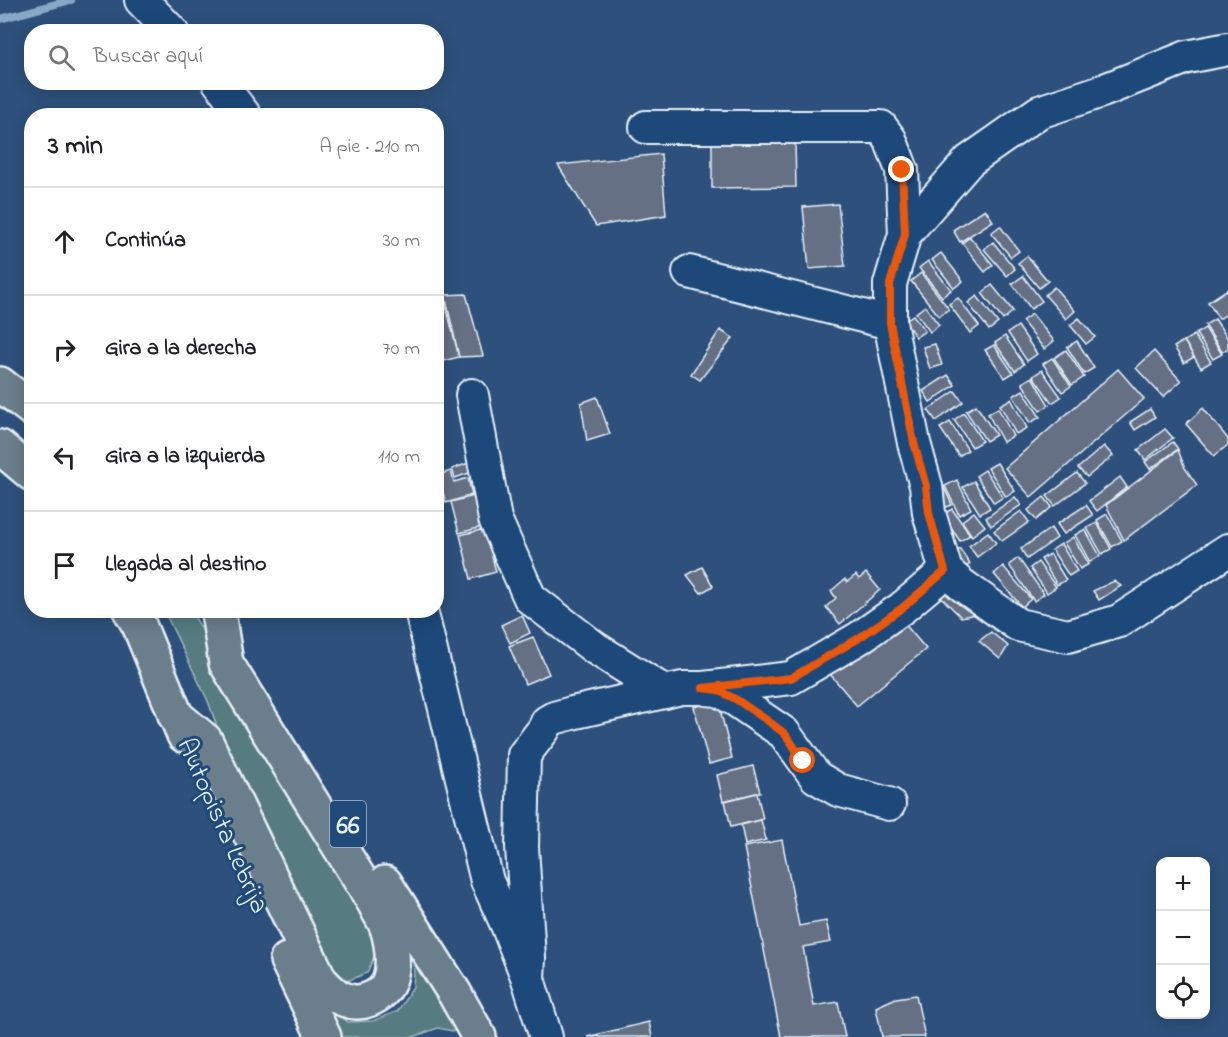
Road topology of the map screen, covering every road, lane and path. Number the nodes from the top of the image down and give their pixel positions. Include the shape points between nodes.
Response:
1 (141, 0) edge
2 (164, 24) edge
3 (1228, 49) edge
4 (225, 90) edge
5 (239, 108) edge
6 (646, 127) dead end
7 (905, 234) junction
8 (689, 272) dead end
9 (890, 323) junction
10 (0, 384) edge
11 (472, 395) dead end
12 (24, 403) edge
13 (0, 447) edge
14 (24, 467) edge
15 (1228, 550) edge
16 (945, 571) junction
17 (134, 618) edge
18 (219, 618) edge
19 (222, 618) edge
20 (423, 618) edge
21 (703, 688) junction
22 (665, 692) junction
23 (175, 715) junction
24 (889, 804) dead end
25 (528, 979) junction
26 (324, 1037) edge
27 (479, 1037) edge
28 (546, 1037) edge

1 - 2 street
3 - 7 street via 1187,57 1039,112 969,161
4 - 5 street
6 - 7 street via 881,127 902,170
7 - 9 street via 890,284
8 - 9 street
9 - 16 street via 929,513
10 - 12 highway
11 - 22 street via 495,519 530,598 595,648
13 - 14 highway
15 - 16 street via 1119,621 1068,636 1018,626
16 - 21 street via 859,638 791,678
17 - 23 highway, Autopista Lebrija
18 - 23 highway via 226,663 386,925 391,972 389,982 377,996 359,1002 346,1001 320,980 205,740
19 - 27 highway, 66
20 - 25 street via 487,881
21 - 22 street
21 - 24 street via 718,690 737,700 784,733 816,777 838,790
22 - 25 street via 554,718 524,755 522,847
23 - 26 highway, Autopista Lebrija
25 - 28 street

